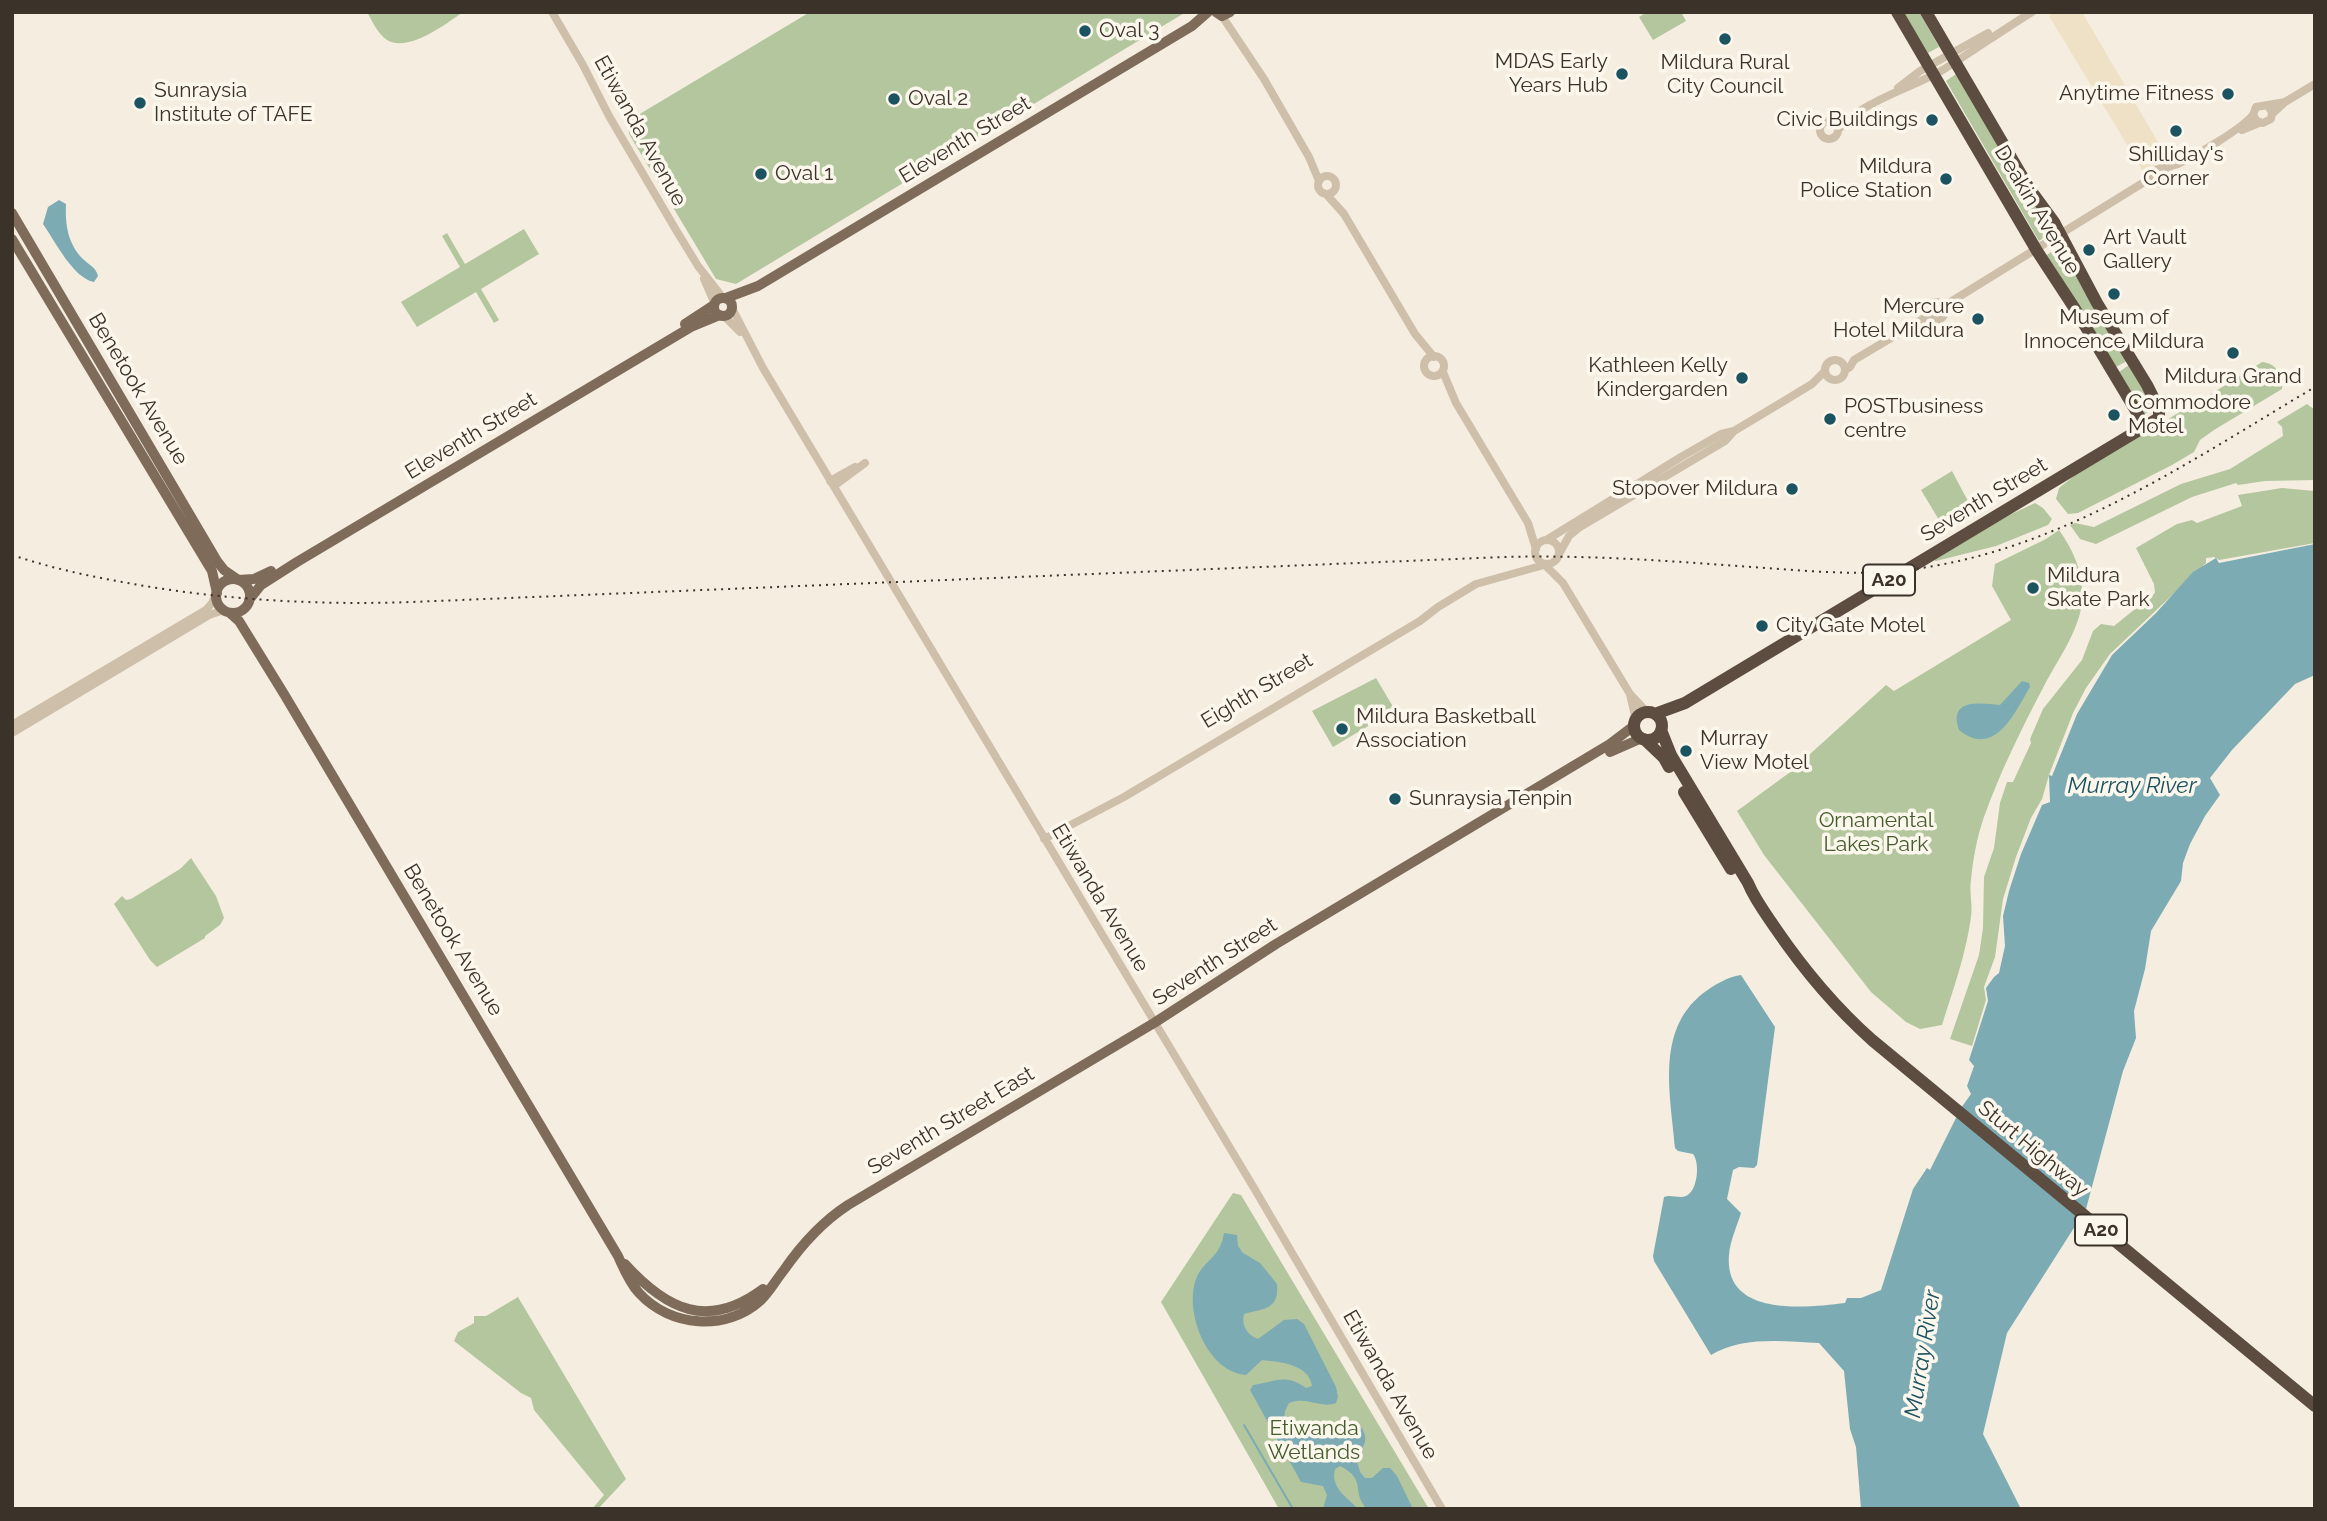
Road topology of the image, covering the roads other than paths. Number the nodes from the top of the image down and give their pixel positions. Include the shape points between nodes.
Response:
1 (552, 12) edge
2 (1897, 12) edge
3 (1926, 12) edge
4 (2024, 12) edge
5 (2032, 12) edge
6 (1221, 13) edge
7 (1954, 58) junction
8 (1932, 70) junction
9 (2315, 84) edge
10 (2285, 102) junction
11 (2268, 106) junction
12 (2273, 114) junction
13 (1851, 118) junction
14 (2256, 119) junction
15 (1830, 121) junction
16 (1838, 130) junction
17 (2168, 172) junction
18 (1323, 179) junction
19 (2156, 179) junction
20 (1331, 192) junction
21 (12, 213) edge
22 (2061, 235) junction
23 (12, 239) edge
24 (2037, 251) junction
25 (47, 272) junction
26 (36, 279) junction
27 (758, 286) junction
28 (719, 301) junction
29 (1944, 306) junction
30 (728, 312) junction
31 (1928, 316) junction
32 (75, 320) junction
33 (66, 328) junction
34 (1430, 359) junction
35 (1842, 366) junction
36 (1439, 374) junction
37 (1827, 375) junction
38 (2159, 418) joint
39 (2145, 426) junction
40 (182, 511) junction
41 (1587, 519) junction
42 (1528, 523) junction
43 (1547, 539) junction
44 (1536, 550) junction
45 (1558, 555) junction
46 (1544, 565) junction
47 (1517, 572) junction
48 (237, 580) junction
49 (1563, 583) junction
50 (217, 594) junction
51 (249, 601) junction
52 (229, 612) junction
53 (254, 644) junction
54 (1630, 694) junction
55 (1685, 703) junction
56 (1643, 718) junction
57 (12, 725) edge
58 (1662, 729) junction
59 (12, 733) edge
60 (1643, 738) junction
61 (1046, 842) junction
62 (1754, 896) junction
63 (1154, 1023) junction
64 (687, 1315) joint
65 (2315, 1406) edge
66 (1442, 1509) edge

1 - 28 street, Etiwanda Avenue
2 - 8 highway, Deakin Avenue
3 - 7 highway, Deakin Avenue / A20
4 - 7 street
5 - 7 street
6 - 18 street
6 - 27 main road, Eleventh Street via 1192,26
7 - 8 street
7 - 22 highway, Deakin Avenue / A20
8 - 13 street
8 - 24 highway, Deakin Avenue
9 - 10 street
10 - 11 street
10 - 12 street
11 - 12 street
11 - 14 street via 2255,109
12 - 14 street via 2269,121
13 - 15 street
13 - 16 street
14 - 17 street
15 - 16 street
15 - 16 street via 1821,126 1822,136 1833,139
17 - 19 street via 2165,183
17 - 19 street via 2158,168
18 - 20 street via 1334,180
18 - 20 street via 1319,191
19 - 22 street
20 - 34 street
21 - 25 main road, Benetook Avenue
22 - 24 street
22 - 38 highway, Deakin Avenue / A20 via 2147,385
23 - 26 main road, Benetook Avenue
24 - 29 street
24 - 39 highway, Deakin Avenue
25 - 26 main road
25 - 32 main road, Benetook Avenue
26 - 33 main road, Benetook Avenue
27 - 28 main road, Eleventh Street
27 - 30 main road, Eleventh Street
28 - 30 main road via 731,300
28 - 30 main road via 714,311
28 - 48 main road, Eleventh Street via 266,575
29 - 31 street via 1941,318
29 - 31 street via 1931,303
30 - 51 main road, Eleventh Street via 691,327 288,568 261,585
30 - 61 street, Etiwanda Avenue
31 - 35 street
32 - 33 main road
32 - 40 main road, Benetook Avenue
33 - 40 main road, Benetook Avenue
34 - 36 street via 1442,361
34 - 36 street via 1425,370
35 - 37 street via 1831,362
35 - 37 street via 1840,379
36 - 42 street
37 - 41 street via 1706,453
38 - 39 highway, Seventh Street / A20
39 - 55 highway, Seventh Street / A20
40 - 48 main road, Benetook Avenue via 218,564
40 - 50 main road, Benetook Avenue via 212,571
41 - 43 street
41 - 45 street
42 - 43 street
42 - 44 street
43 - 44 street
43 - 45 street via 1556,543
44 - 46 street
44 - 47 street via 1529,564
45 - 46 street via 1551,565
45 - 49 street
46 - 47 street, Eighth Street
46 - 49 street
47 - 61 street, Eighth Street via 1476,584 1420,615
48 - 50 main road via 224,582
48 - 51 main road via 248,589
49 - 54 street
50 - 52 main road via 219,605
50 - 57 street via 206,610
51 - 52 main road via 242,610
51 - 53 main road, Benetook Avenue via 247,622
52 - 53 main road, Benetook Avenue
52 - 59 street via 197,622
53 - 64 main road, Benetook Avenue via 618,1256 652,1292
54 - 56 street
54 - 56 street
55 - 56 highway, Seventh Street / A20
55 - 58 highway, Seventh Street / A20
56 - 58 highway, A20
56 - 60 highway, A20 via 1636,732
56 - 63 main road, Seventh Street via 1610,744 1276,944
58 - 60 highway, A20 via 1655,737
58 - 62 highway, Sturt Highway / A20 via 1671,755
60 - 62 highway, Sturt Highway / A20 via 1664,758 1722,856
60 - 63 main road, Seventh Street via 1601,757 1175,1016
61 - 63 street, Etiwanda Avenue
62 - 65 highway, Sturt Highway / A20 via 1821,989 1856,1026
63 - 64 main road, Seventh Street East via 836,1213 783,1271 741,1304
63 - 66 street, Etiwanda Avenue

